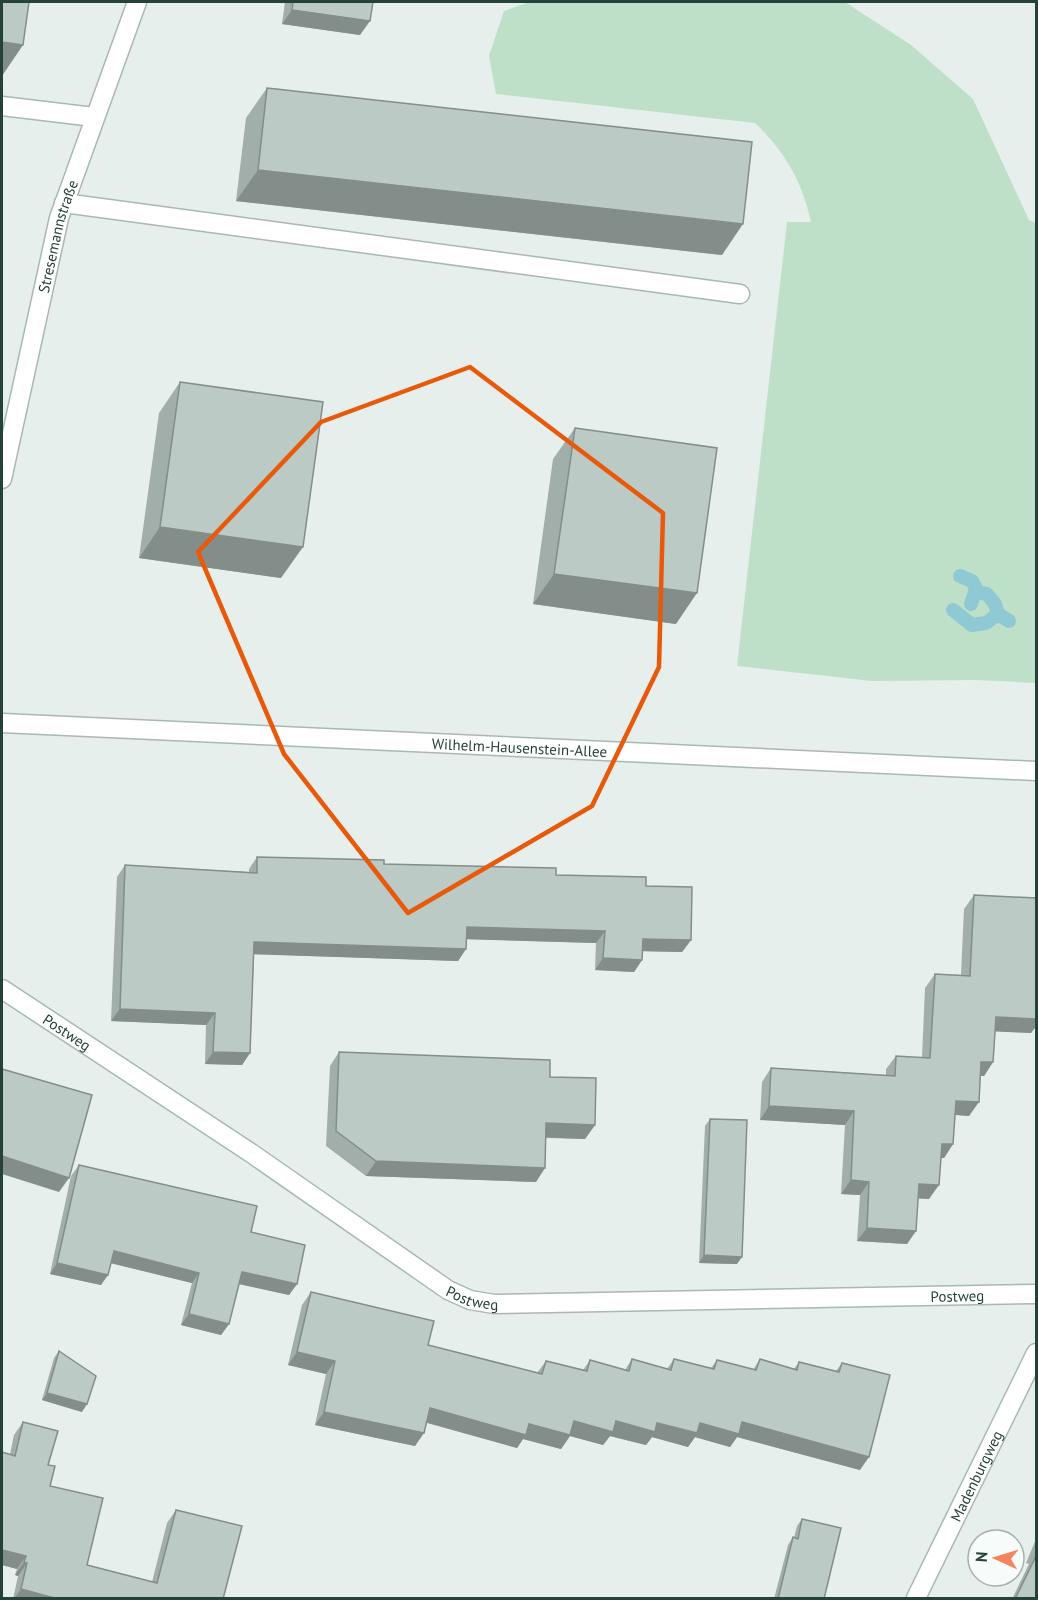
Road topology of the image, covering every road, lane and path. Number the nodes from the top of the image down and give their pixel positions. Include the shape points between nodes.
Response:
1 (137, 2) edge
2 (2, 106) edge
3 (94, 117) junction
4 (63, 203) junction
5 (740, 294) dead end
6 (2, 479) edge
7 (2, 723) edge
8 (1036, 771) edge
9 (2, 988) edge
10 (1036, 1294) edge
11 (1036, 1353) edge
12 (916, 1599) edge

1 - 3 street, Stresemannstraße
2 - 3 street
3 - 4 street, Stresemannstraße
4 - 5 street
4 - 6 street, Stresemannstraße
7 - 8 street, Wilhelm-Hausenstein-Allee
9 - 10 street, Postweg via 448,1290 470,1300 494,1304
11 - 12 street, Madenburgweg

